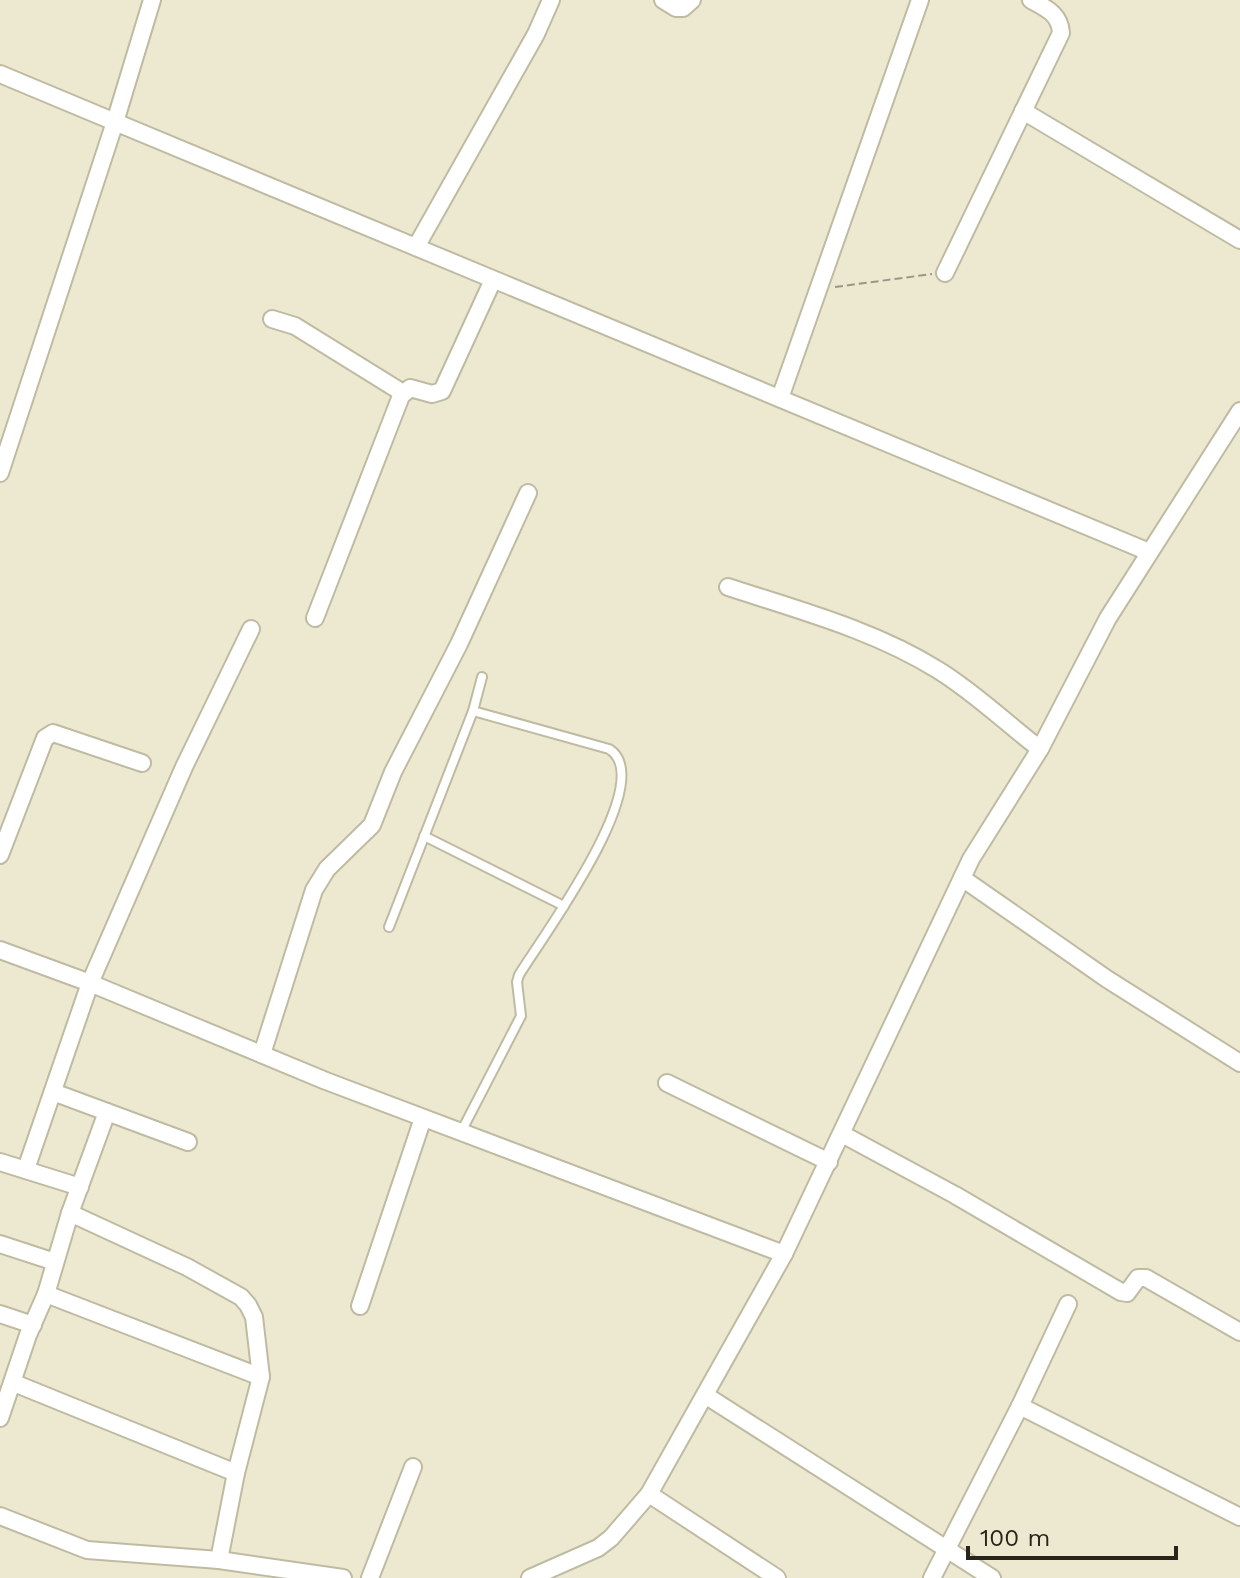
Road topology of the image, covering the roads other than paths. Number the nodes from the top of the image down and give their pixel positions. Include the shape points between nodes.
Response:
1 (152, 0) edge
2 (551, 0) edge
3 (663, 0) edge
4 (692, 0) edge
5 (920, 0) edge
6 (1031, 0) edge
7 (0, 74) edge
8 (1023, 111) junction
9 (115, 122) junction
10 (1240, 240) edge
11 (416, 247) junction
12 (945, 273) road end
13 (493, 280) junction
14 (272, 319) dead end
15 (403, 393) junction
16 (780, 398) junction
17 (1240, 411) edge
18 (0, 473) edge
19 (528, 493) dead end
20 (1149, 552) junction
21 (728, 587) dead end
22 (315, 618) dead end
23 (251, 629) dead end
24 (482, 677) dead end
25 (473, 711) junction
26 (1040, 749) junction
27 (142, 763) dead end
28 (424, 836) junction
29 (0, 855) edge
30 (962, 878) junction
31 (564, 906) junction
32 (389, 927) dead end
33 (0, 950) edge
34 (90, 983) junction
35 (262, 1054) junction
36 (1240, 1063) edge
37 (667, 1083) dead end
38 (53, 1092) junction
39 (107, 1112) junction
40 (423, 1118) junction
41 (461, 1132) junction
42 (842, 1134) junction
43 (188, 1142) dead end
44 (0, 1162) edge
45 (829, 1162) junction
46 (26, 1169) junction
47 (80, 1187) junction
48 (70, 1213) junction
49 (0, 1244) edge
50 (784, 1254) junction
51 (55, 1262) junction
52 (46, 1294) junction
53 (1068, 1304) dead end
54 (360, 1306) dead end
55 (0, 1314) edge
56 (33, 1325) junction
57 (1240, 1332) edge
58 (261, 1377) junction
59 (14, 1383) junction
60 (705, 1395) junction
61 (1020, 1406) junction
62 (0, 1418) edge
63 (413, 1467) dead end
64 (236, 1473) junction
65 (649, 1494) junction
66 (0, 1516) edge
67 (1240, 1517) edge
68 (947, 1551) junction
69 (219, 1560) junction
70 (343, 1578) edge
71 (370, 1578) edge
72 (530, 1578) edge
73 (777, 1578) edge
74 (932, 1578) edge
75 (992, 1578) edge

1 - 9 street
2 - 11 street
3 - 4 street via 676,8
5 - 16 street
6 - 8 street via 1054,14 1061,33
7 - 9 street
8 - 10 street
8 - 12 street
9 - 11 street
9 - 18 street
11 - 13 street
13 - 15 street via 442,391 410,388
13 - 16 street
14 - 15 street via 295,326
15 - 22 street
16 - 20 street
17 - 20 street
19 - 35 street via 372,825 327,869 314,890
20 - 26 street
21 - 26 street via 829,620 909,654 950,678
23 - 34 street
24 - 25 lane
25 - 28 lane
25 - 31 lane via 616,753 623,779 603,839
26 - 30 street
27 - 29 street via 49,734
28 - 31 lane
28 - 32 lane
30 - 36 street
30 - 42 street
31 - 41 lane via 519,975 521,1016
33 - 34 street
34 - 35 street
34 - 38 street
35 - 40 street
37 - 45 street
38 - 39 street
38 - 46 street
39 - 43 street
39 - 47 street
40 - 41 street
40 - 54 street
41 - 50 street
42 - 45 street
42 - 57 street via 1121,1292 1146,1278
44 - 46 street
45 - 50 street
46 - 47 street
47 - 48 street
48 - 51 street
48 - 58 street via 241,1297 254,1317
49 - 51 street
50 - 60 street
51 - 52 street
52 - 56 street
52 - 58 street
53 - 61 street
55 - 56 street
56 - 59 street
58 - 64 street
59 - 62 street
59 - 64 street
60 - 65 street
60 - 68 street
61 - 67 street
61 - 68 street
63 - 71 street
64 - 69 street
65 - 72 street via 598,1548
65 - 73 street
66 - 69 street via 87,1550
68 - 74 street
68 - 75 street
69 - 70 street

